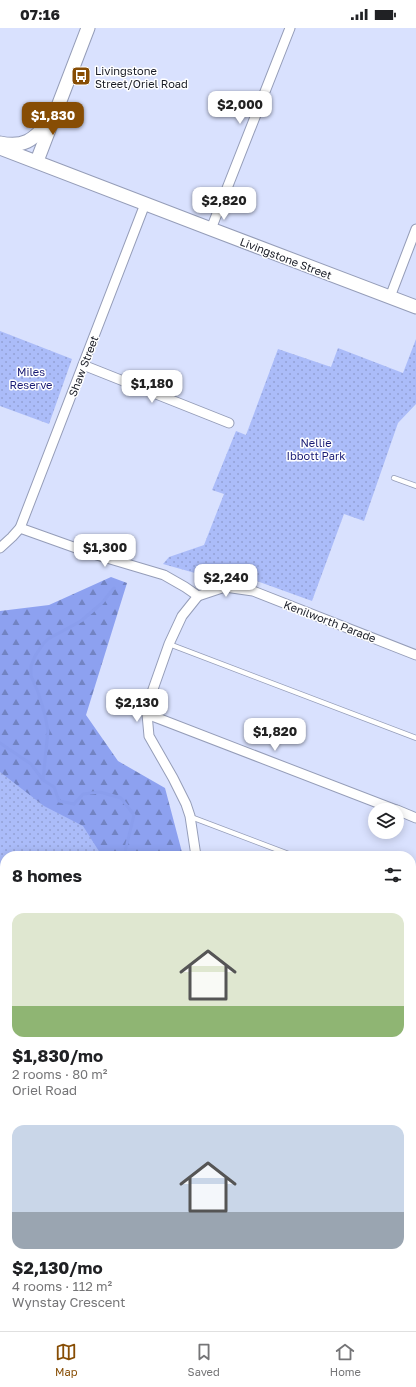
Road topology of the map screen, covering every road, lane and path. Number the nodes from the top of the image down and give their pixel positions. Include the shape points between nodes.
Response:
1 (88, 28) edge
2 (290, 28) edge
3 (54, 118) junction
4 (0, 143) edge
5 (0, 148) edge
6 (37, 161) junction
7 (145, 204) junction
8 (416, 229) edge
9 (211, 230) junction
10 (390, 297) junction
11 (416, 307) edge
12 (83, 365) junction
13 (229, 423) dead end
14 (394, 478) dead end
15 (416, 486) edge
16 (20, 528) junction
17 (0, 548) edge
18 (198, 596) junction
19 (170, 644) junction
20 (416, 655) edge
21 (147, 714) junction
22 (416, 738) edge
23 (378, 803) edge
24 (404, 813) edge
25 (190, 816) junction
26 (416, 818) edge
27 (195, 851) edge
28 (281, 851) edge

1 - 3 main road
2 - 9 street
3 - 4 main road via 27,142
3 - 6 main road
5 - 6 main road, Livingstone Street
6 - 7 main road, Livingstone Street
7 - 9 main road, Livingstone Street
7 - 12 street, Shaw Street
8 - 10 street
9 - 10 main road, Livingstone Street
10 - 11 main road, Livingstone Street
12 - 13 street
12 - 16 street, Shaw Street
14 - 15 lane
16 - 17 street
16 - 18 street via 90,553 164,575
18 - 19 street via 182,616
18 - 20 street, Kenilworth Parade via 225,587 253,591
19 - 21 street via 151,695
19 - 22 lane
21 - 23 street
21 - 25 street via 148,736 173,778
24 - 26 street
25 - 27 street
25 - 28 lane

